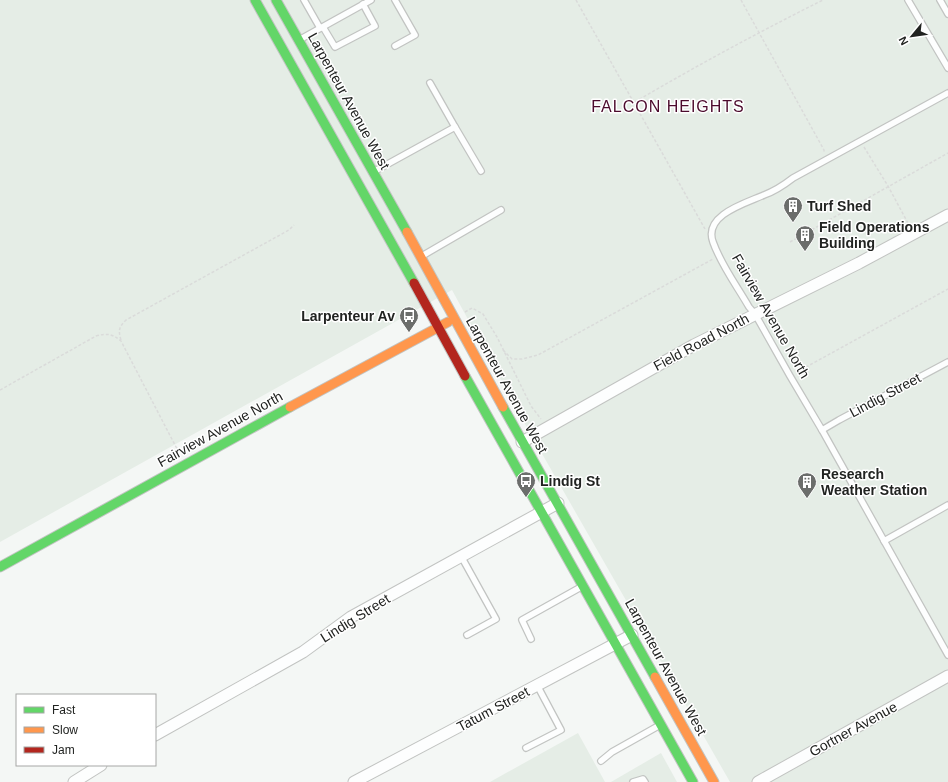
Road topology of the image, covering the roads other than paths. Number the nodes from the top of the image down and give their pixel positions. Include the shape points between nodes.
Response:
1 (255, 0) edge
2 (276, 0) edge
3 (304, 0) edge
4 (371, 0) edge
5 (395, 0) edge
6 (908, 0) edge
7 (940, 0) edge
8 (363, 4) junction
9 (948, 14) edge
10 (321, 27) junction
11 (299, 40) junction
12 (395, 46) dead end
13 (283, 49) junction
14 (946, 60) edge
15 (948, 68) edge
16 (430, 82) dead end
17 (948, 93) edge
18 (455, 126) junction
19 (481, 171) dead end
20 (373, 172) junction
21 (501, 210) dead end
22 (948, 215) edge
23 (420, 257) junction
24 (755, 314) junction
25 (455, 318) junction
26 (439, 327) junction
27 (948, 362) edge
28 (822, 430) junction
29 (522, 442) junction
30 (558, 503) junction
31 (948, 505) edge
32 (541, 512) junction
33 (884, 540) junction
34 (461, 556) junction
35 (0, 567) edge
36 (584, 586) junction
37 (467, 635) dead end
38 (632, 635) junction
39 (531, 639) dead end
40 (616, 644) junction
41 (948, 655) edge
42 (948, 676) edge
43 (537, 686) junction
44 (661, 725) junction
45 (156, 734) edge
46 (526, 748) dead end
47 (600, 761) dead end
48 (99, 766) edge
49 (74, 782) edge
50 (354, 782) edge
51 (633, 782) edge
52 (645, 782) edge
53 (693, 782) edge
54 (714, 782) edge
55 (758, 782) edge

1 - 13 main road
2 - 11 main road, Larpenteur Avenue West
3 - 10 lane
4 - 8 lane
5 - 12 lane via 414,35
6 - 14 lane
7 - 9 lane
8 - 10 lane
8 - 10 lane via 375,26 335,47
10 - 11 lane
11 - 13 main road
11 - 20 main road, Larpenteur Avenue West
13 - 26 main road
14 - 15 lane
16 - 18 lane
17 - 24 lane, Fairview Avenue North via 777,189 720,217 714,224 712,241
18 - 19 lane
18 - 20 lane
20 - 23 main road, Larpenteur Avenue West
21 - 23 lane
22 - 24 street, Field Road North via 859,263
23 - 25 main road, Larpenteur Avenue West
24 - 28 lane, Fairview Avenue North
24 - 29 street, Field Road North via 694,345
25 - 26 main road, Fairview Avenue North
25 - 29 main road, Larpenteur Avenue West
26 - 32 main road
26 - 35 main road, Fairview Avenue North
27 - 28 lane, Lindig Street
28 - 33 lane, Fairview Avenue North
29 - 30 main road, Larpenteur Avenue West
30 - 32 street, Lindig Street
30 - 38 main road, Larpenteur Avenue West
31 - 33 lane
32 - 34 street, Lindig Street
32 - 36 main road
33 - 41 lane, Fairview Avenue North
34 - 37 lane via 496,619
34 - 45 street, Lindig Street via 351,617 303,652
36 - 39 lane via 522,620
36 - 40 main road
38 - 40 street, Tatum Street
38 - 54 main road, Larpenteur Avenue West
40 - 43 street, Tatum Street
40 - 44 main road
42 - 55 street, Gortner Avenue
43 - 46 lane via 561,730
43 - 50 street, Tatum Street
44 - 47 lane
44 - 53 main road
48 - 49 street
51 - 52 lane via 643,779

